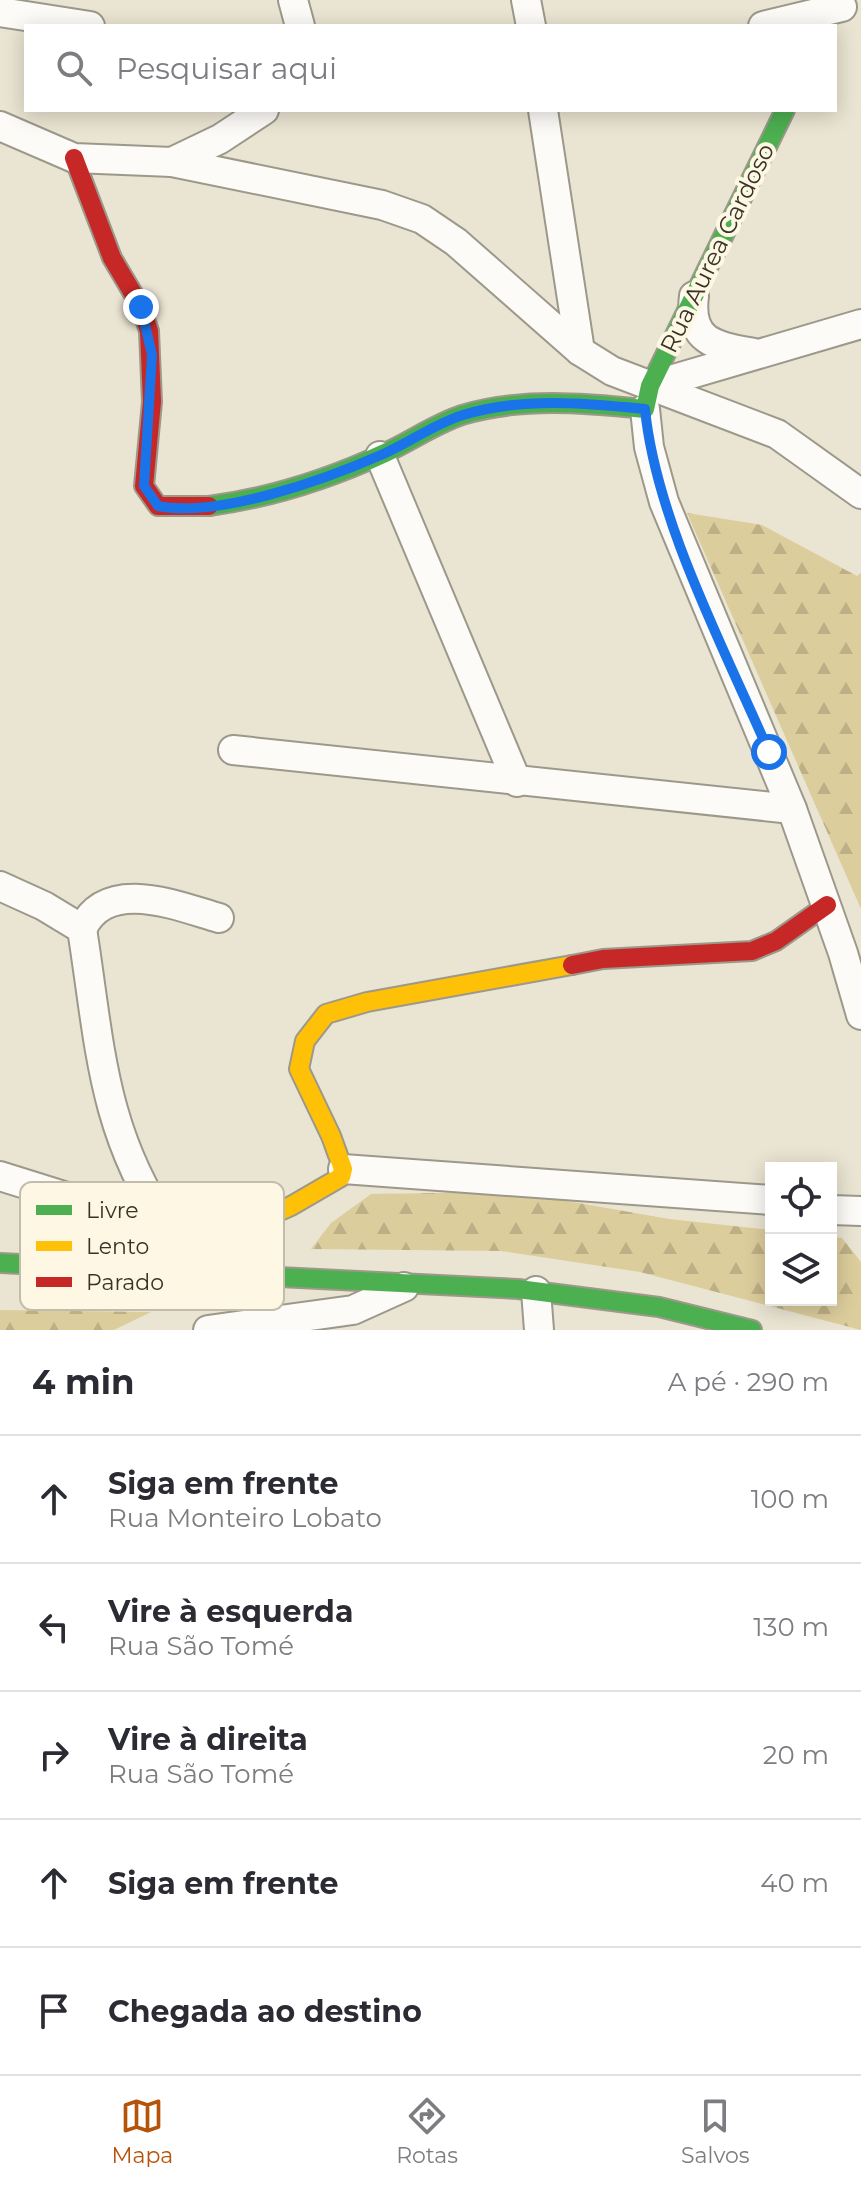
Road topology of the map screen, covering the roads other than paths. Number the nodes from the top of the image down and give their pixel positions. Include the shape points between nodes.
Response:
1 (293, 0) edge
2 (526, 0) edge
3 (840, 11) edge
4 (0, 12) edge
5 (77, 24) edge
6 (299, 24) edge
7 (531, 24) edge
8 (773, 24) edge
9 (261, 112) edge
10 (543, 112) edge
11 (784, 112) edge
12 (0, 126) edge
13 (74, 158) junction
14 (172, 162) junction
15 (694, 295) junction
16 (861, 324) edge
17 (580, 351) junction
18 (758, 354) junction
19 (647, 397) junction
20 (380, 456) junction
21 (861, 494) edge
22 (233, 750) dead end
23 (517, 782) junction
24 (792, 809) junction
25 (0, 886) edge
26 (827, 905) junction
27 (219, 918) dead end
28 (82, 929) junction
29 (861, 1015) edge
30 (343, 1169) junction
31 (0, 1176) edge
32 (20, 1182) edge
33 (139, 1182) edge
34 (765, 1200) edge
35 (284, 1209) edge
36 (837, 1210) edge
37 (861, 1211) edge
38 (0, 1263) edge
39 (20, 1264) edge
40 (284, 1275) edge
41 (415, 1282) junction
42 (536, 1291) junction
43 (541, 1328) edge
44 (208, 1330) edge
45 (752, 1330) edge

1 - 6 street
2 - 7 street
3 - 8 street
4 - 5 street
9 - 14 street
10 - 17 street
11 - 15 street, Rua Aurea Cardoso
12 - 13 street
13 - 14 street
13 - 20 street via 112,258 149,331 152,402 144,450 148,498 158,506 195,509 279,492
14 - 17 street via 382,205 422,219 456,242
15 - 18 street via 694,323 701,334 713,344
15 - 19 street, Rua Aurea Cardoso
16 - 18 street
17 - 19 street
18 - 19 street
19 - 20 street via 492,407 459,416
19 - 21 street via 777,434
19 - 24 street via 649,447 664,502
20 - 23 street
22 - 23 street
23 - 24 street
24 - 26 street
25 - 28 street
26 - 29 street
26 - 30 street via 776,941 752,951 603,959 326,1014 305,1041 299,1069
27 - 28 street via 143,899 116,899 96,907
28 - 33 street via 107,1091
30 - 34 street
30 - 35 street via 341,1177
31 - 32 street
36 - 37 street
38 - 39 street
40 - 41 street
41 - 42 street
41 - 44 street via 353,1310
42 - 43 street
42 - 45 street via 636,1300

